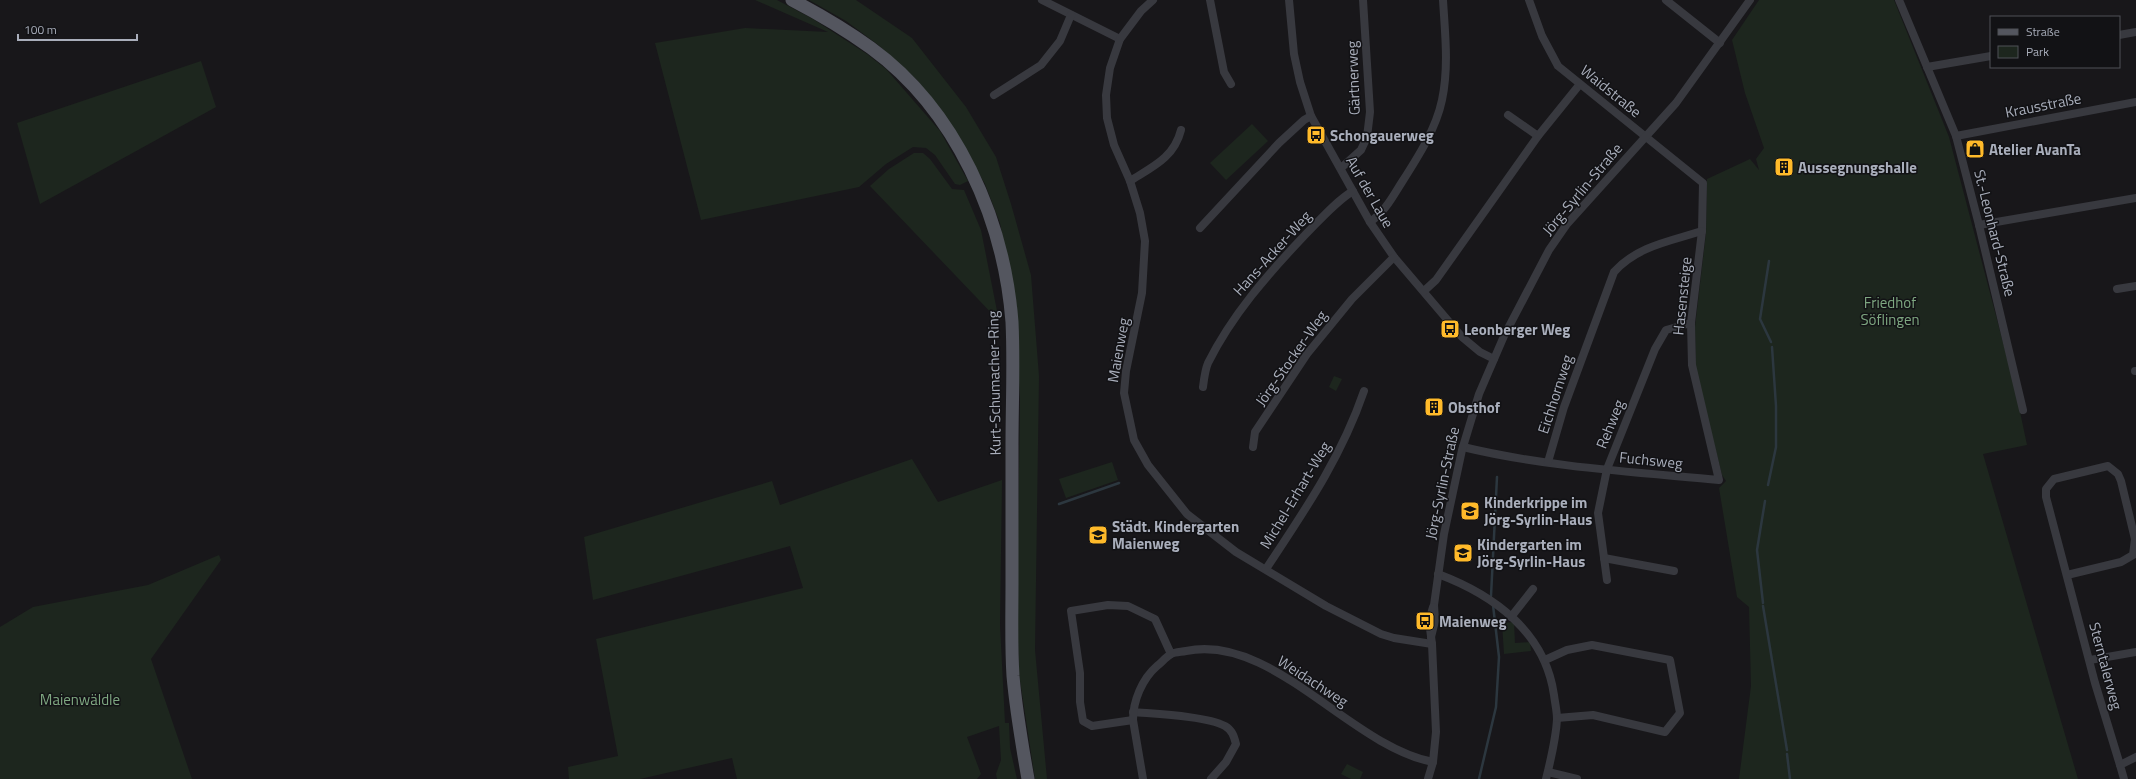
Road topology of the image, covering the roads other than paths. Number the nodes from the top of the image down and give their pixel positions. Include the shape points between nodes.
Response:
1 (792, 0) edge
2 (1042, 0) edge
3 (1152, 0) edge
4 (1210, 0) edge
5 (1289, 0) edge
6 (1363, 0) edge
7 (1443, 0) edge
8 (1529, 0) edge
9 (1666, 0) edge
10 (1750, 0) edge
11 (1899, 0) edge
12 (1071, 15) junction
13 (2136, 32) edge
14 (2120, 35) edge
15 (1120, 38) junction
16 (1720, 42) junction
17 (1990, 56) edge
18 (1927, 67) junction
19 (1231, 84) dead end
20 (1580, 84) junction
21 (994, 95) dead end
22 (2136, 102) edge
23 (1508, 115) dead end
24 (1312, 116) junction
25 (1181, 130) dead end
26 (1538, 136) junction
27 (1956, 136) junction
28 (1645, 137) junction
29 (1341, 168) junction
30 (1130, 181) junction
31 (1703, 183) joint
32 (1353, 191) junction
33 (2136, 198) edge
34 (1370, 222) junction
35 (1979, 225) junction
36 (1200, 228) dead end
37 (1702, 231) junction
38 (1394, 257) junction
39 (2136, 286) edge
40 (2117, 289) dead end
41 (1424, 291) junction
42 (1691, 322) junction
43 (1494, 359) junction
44 (1203, 387) dead end
45 (1364, 391) dead end
46 (2023, 410) dead end
47 (1253, 447) dead end
48 (1463, 447) junction
49 (1548, 462) junction
50 (1607, 469) junction
51 (1719, 480) joint
52 (1604, 558) junction
53 (1266, 569) junction
54 (1674, 571) dead end
55 (1438, 574) junction
56 (2067, 575) junction
57 (1607, 580) dead end
58 (1533, 589) dead end
59 (1511, 617) junction
60 (1432, 640) junction
61 (2136, 652) edge
62 (1171, 654) junction
63 (1545, 660) junction
64 (2090, 660) junction
65 (1133, 716) junction
66 (1557, 718) junction
67 (2136, 757) edge
68 (1433, 762) junction
69 (2120, 765) junction
70 (1547, 776) edge
71 (1028, 779) edge
72 (1143, 779) edge
73 (1212, 779) edge
74 (1428, 779) edge
75 (1577, 779) edge
76 (2124, 779) edge

1 - 71 main road, Kurt-Schumacher-Ring via 872,48 927,103 952,136 963,156 983,199 998,244 1012,322 1013,674
2 - 12 street
3 - 15 street, Maienweg
4 - 19 street via 1224,72
5 - 24 street, Auf der Laue via 1294,54 1300,82
6 - 29 street, Gärtnerweg via 1370,112 1367,137 1361,150
7 - 34 street via 1446,65 1442,100 1434,124 1412,165 1385,209
8 - 20 street, Waidstraße via 1554,60
9 - 16 street
10 - 16 street, Jörg-Syrlin-Straße
11 - 18 street, St.-Leonhard-Straße
12 - 15 street
12 - 21 street via 1060,41 1041,64
13 - 14 street
15 - 30 street, Maienweg via 1110,68 1106,95 1107,118 1114,145
16 - 28 street, Jörg-Syrlin-Straße via 1676,103
17 - 18 street
18 - 27 street, St.-Leonhard-Straße
20 - 26 street
20 - 28 street, Waidstraße
22 - 27 street, Krausstraße
23 - 26 street
24 - 29 street, Auf der Laue
24 - 36 street via 1279,143
25 - 30 street via 1174,150 1165,160
26 - 41 street via 1436,280
27 - 35 street, St.-Leonhard-Straße
28 - 31 street, Waidstraße
28 - 43 street, Jörg-Syrlin-Straße via 1586,201 1549,250
29 - 32 street, Auf der Laue
30 - 53 street, Maienweg via 1145,241 1142,293 1124,393 1134,440 1148,465 1187,514 1236,552
31 - 37 street, Hasensteige
32 - 34 street, Auf der Laue
32 - 44 street, Hans-Acker-Weg via 1344,196 1314,226 1271,271 1240,309 1207,364
33 - 35 street
34 - 38 street, Auf der Laue
35 - 46 street, St.-Leonhard-Straße
37 - 42 street, Hasensteige
37 - 49 street, Eichhornweg via 1642,250 1614,272 1564,407
38 - 41 street, Auf der Laue
38 - 47 street, Jörg-Stocker-Weg via 1352,299 1307,354 1255,432
39 - 40 street
41 - 43 street, Auf der Laue via 1472,346
42 - 50 street, Rehweg via 1666,330 1655,349
42 - 51 street, Hasensteige via 1692,365
43 - 48 street, Jörg-Syrlin-Straße via 1479,394
45 - 53 street, Michel-Erhart-Weg via 1354,419 1326,478
48 - 49 street, Fuchsweg
48 - 55 street, Jörg-Syrlin-Straße via 1447,517
49 - 50 street, Fuchsweg
50 - 51 street, Fuchsweg
50 - 52 street, Rehweg via 1598,513
52 - 54 street
52 - 57 street, Rehweg
53 - 60 street, Maienweg via 1326,606 1381,634 1394,638
55 - 59 street via 1489,598
55 - 60 street, Jörg-Syrlin-Straße
56 - 56 street, Sterntalerweg via 2048,507 2046,489 2054,479 2062,476 2108,466 2118,474 2121,481 2135,539 2133,555 2121,562
56 - 64 street, Sterntalerweg
58 - 59 street
59 - 63 street via 1526,631
60 - 68 street, Jörg-Syrlin-Straße via 1436,708
61 - 64 street
62 - 65 street, Weidachweg via 1150,672 1141,687
62 - 65 street via 1155,618 1128,606 1108,605 1071,611 1080,673 1083,720 1092,726
62 - 68 street, Weidachweg via 1200,648 1229,652 1273,670 1346,720 1404,753
63 - 66 street
63 - 66 street via 1567,650 1592,645 1670,660 1680,713 1665,732 1593,715
64 - 69 street, Sterntalerweg
65 - 72 street, Weidachweg
65 - 73 street via 1192,718 1224,726 1233,733 1236,744
66 - 70 street
67 - 69 street
68 - 74 street, Jörg-Syrlin-Straße
69 - 76 street, Sterntalerweg
70 - 75 street

